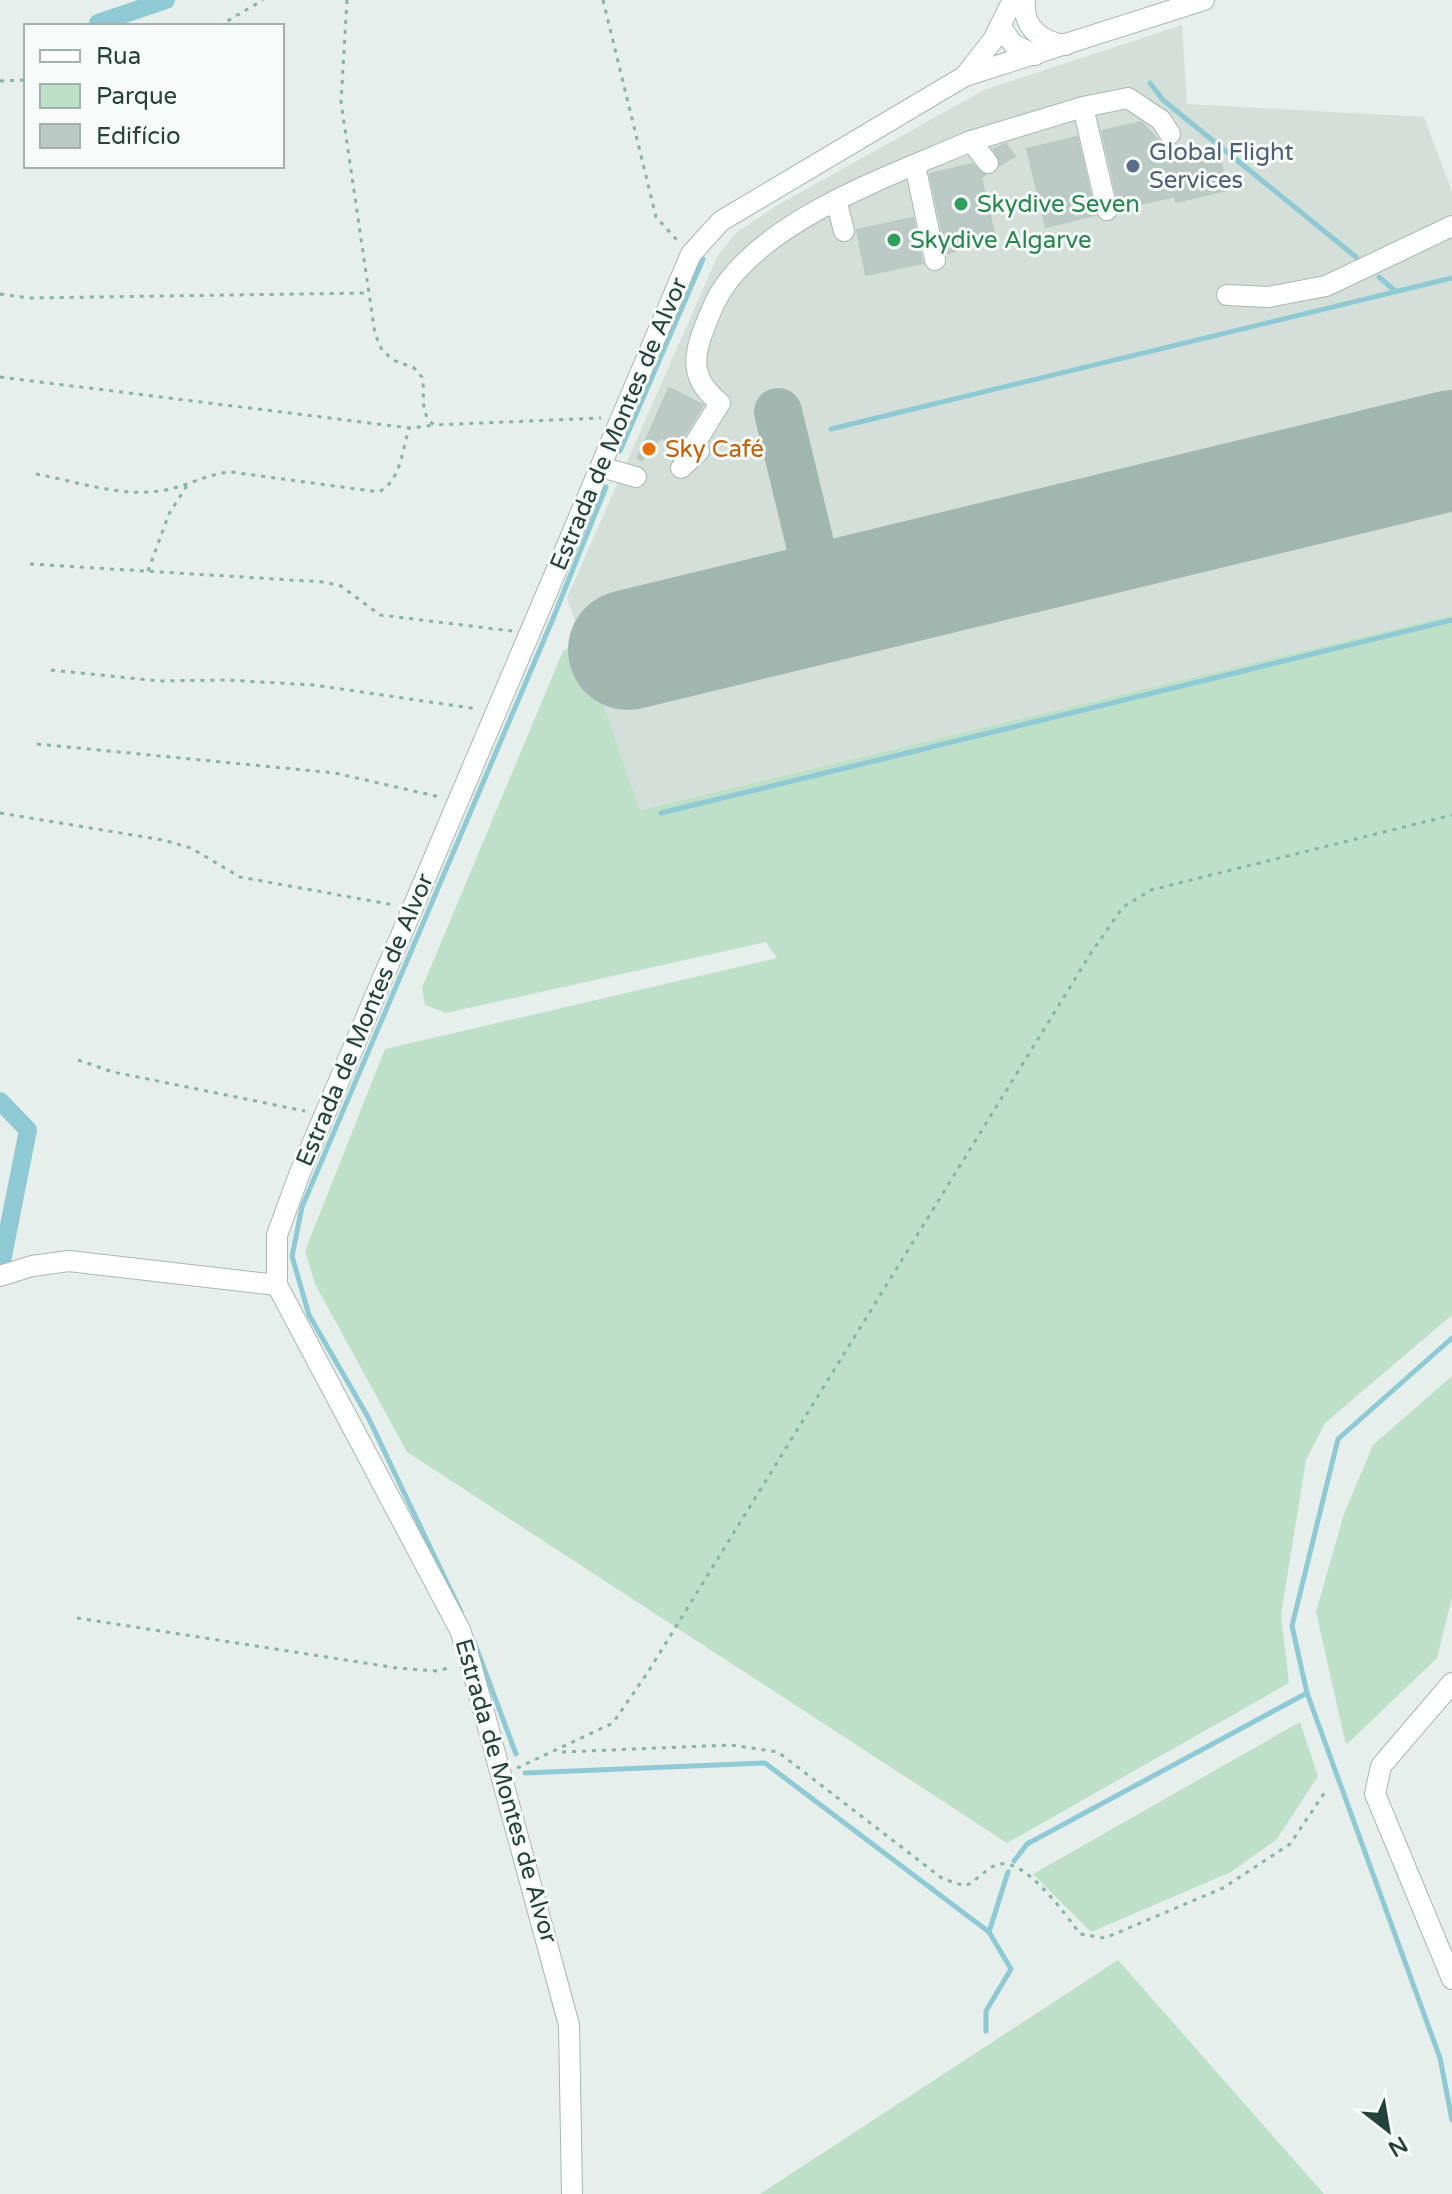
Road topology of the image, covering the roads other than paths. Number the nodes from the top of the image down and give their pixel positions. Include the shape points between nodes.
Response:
1 (1013, 0) edge
2 (1025, 0) edge
3 (1204, 0) edge
4 (1000, 26) junction
5 (1036, 44) junction
6 (965, 76) junction
7 (1083, 107) junction
8 (1170, 134) dead end
9 (971, 141) junction
10 (988, 163) dead end
11 (915, 165) junction
12 (836, 200) junction
13 (1107, 210) dead end
14 (1452, 226) edge
15 (844, 231) dead end
16 (935, 260) dead end
17 (1227, 295) dead end
18 (601, 467) junction
19 (681, 468) dead end
20 (636, 477) dead end
21 (0, 1276) edge
22 (277, 1285) junction
23 (1452, 1683) edge
24 (1452, 1979) edge
25 (572, 2194) edge

1 - 4 street, Estrada de Montes de Alvor
2 - 5 street
3 - 5 street via 1066,45
4 - 5 street
4 - 6 street, Estrada de Montes de Alvor
5 - 6 street
6 - 18 street, Estrada de Montes de Alvor via 721,221 691,254
7 - 8 street via 1128,98 1144,105
7 - 9 street
7 - 13 street
9 - 10 street
9 - 11 street
11 - 12 street
11 - 16 street
12 - 15 street
12 - 19 street via 779,235 722,290 695,353 702,387 720,403 694,445 699,451
14 - 17 street via 1326,286 1268,297
18 - 20 street
18 - 22 street, Estrada de Montes de Alvor via 277,1235
21 - 22 street via 69,1261
22 - 25 street, Estrada de Montes de Alvor via 460,1630 569,2025
23 - 24 street via 1381,1766 1375,1794

